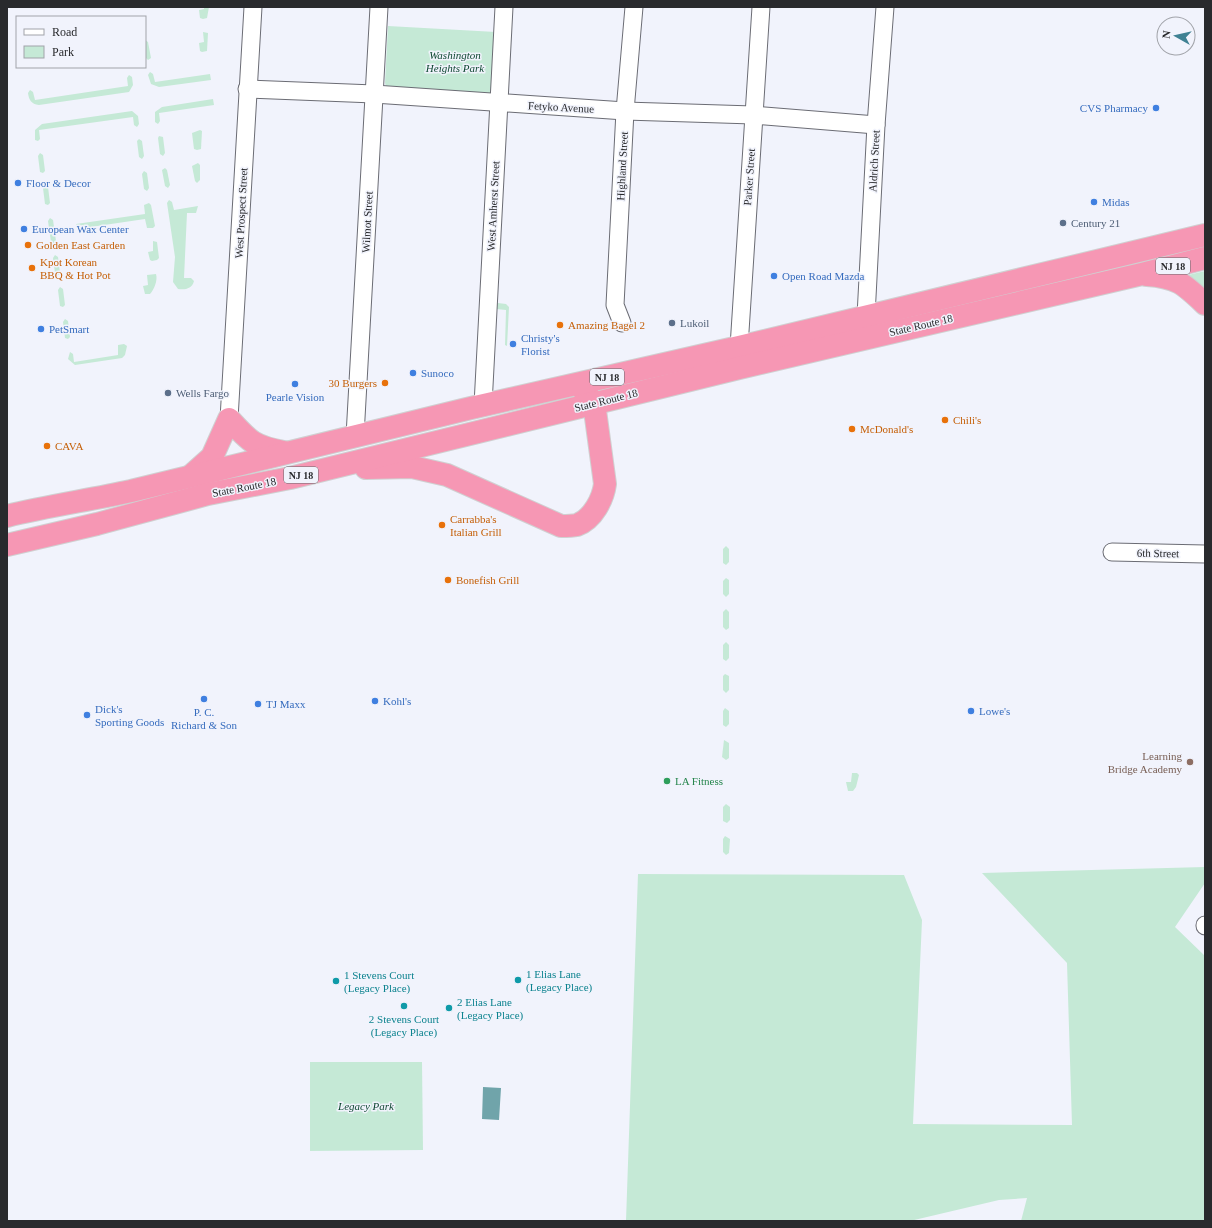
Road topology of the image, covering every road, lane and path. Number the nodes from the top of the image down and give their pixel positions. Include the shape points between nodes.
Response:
1 (253, 7) edge
2 (379, 7) edge
3 (504, 7) edge
4 (634, 7) edge
5 (761, 7) edge
6 (885, 7) edge
7 (247, 89) junction
8 (374, 94) junction
9 (498, 104) junction
10 (625, 111) junction
11 (753, 115) junction
12 (876, 125) junction
13 (1205, 236) edge
14 (1205, 258) edge
15 (1142, 274) junction
16 (1205, 304) edge
17 (866, 316) junction
18 (622, 323) dead end
19 (739, 347) junction
20 (577, 383) junction
21 (594, 403) junction
22 (483, 405) junction
23 (230, 419) junction
24 (355, 436) junction
25 (285, 453) junction
26 (327, 468) junction
27 (191, 475) junction
28 (7, 516) edge
29 (7, 545) edge
30 (1112, 552) dead end
31 (1205, 554) edge

1 - 7 street, West Prospect Street
2 - 8 street, Wilmot Street
3 - 9 street, West Amherst Street
4 - 10 street, Highland Street
5 - 11 street, Parker Street
6 - 12 street, Aldrich Street
7 - 8 street, Fetyko Avenue
7 - 23 street, West Prospect Street
8 - 9 street, Fetyko Avenue
8 - 24 street, Wilmot Street
9 - 10 street, Fetyko Avenue
9 - 22 street, West Amherst Street
10 - 11 street, Fetyko Avenue
10 - 18 street, Highland Street via 615,306
11 - 12 street, Fetyko Avenue
11 - 19 street, Parker Street
12 - 17 street, Aldrich Street
13 - 17 highway, State Route 18 / NJ 18
14 - 15 highway, State Route 18 / NJ 18
15 - 16 highway via 1182,283
15 - 21 highway, State Route 18 / NJ 18
17 - 19 highway, State Route 18 / NJ 18
19 - 20 highway, State Route 18 / NJ 18
20 - 21 highway
20 - 22 highway, State Route 18 / NJ 18
21 - 26 highway, State Route 18 / NJ 18
21 - 26 highway via 604,484 603,496 593,513 578,525 561,526 447,475 412,467
22 - 24 highway, State Route 18 / NJ 18
23 - 25 highway via 244,435 260,447
23 - 27 highway via 212,457
24 - 25 highway, State Route 18 / NJ 18
25 - 27 highway, State Route 18 / NJ 18
26 - 29 highway, State Route 18 / NJ 18 via 208,494
27 - 28 highway, State Route 18 / NJ 18 via 78,503 53,505
30 - 31 street, 6th Street

